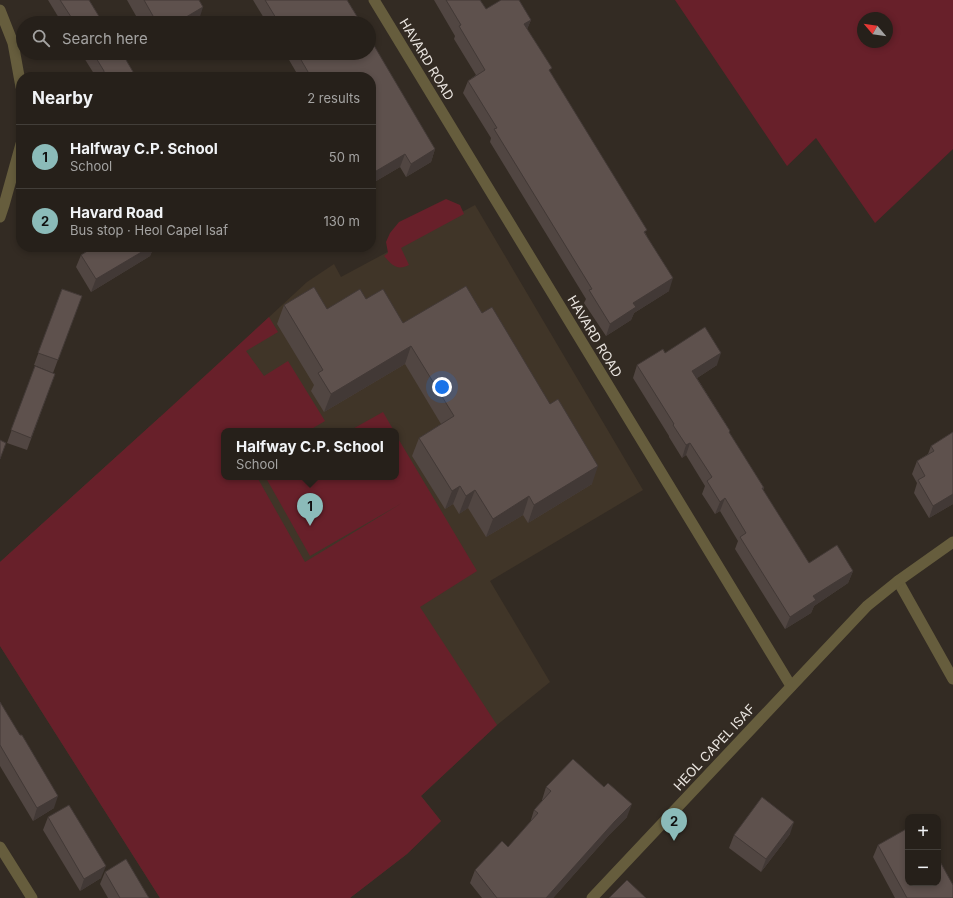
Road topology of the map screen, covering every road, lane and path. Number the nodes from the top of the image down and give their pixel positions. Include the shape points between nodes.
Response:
1 (374, 0) edge
2 (0, 10) edge
3 (16, 60) edge
4 (16, 60) edge
5 (18, 72) edge
6 (16, 162) edge
7 (0, 217) edge
8 (953, 542) edge
9 (898, 581) junction
10 (953, 679) edge
11 (791, 686) junction
12 (0, 847) edge
13 (32, 898) edge
14 (592, 898) edge

1 - 11 street, HAVARD ROAD
2 - 4 street via 13,43
3 - 5 street
6 - 7 street
8 - 9 street, HEOL CAPEL ISAF
9 - 10 street
9 - 11 street, HEOL CAPEL ISAF via 867,606
11 - 14 street, HEOL CAPEL ISAF
12 - 13 street

